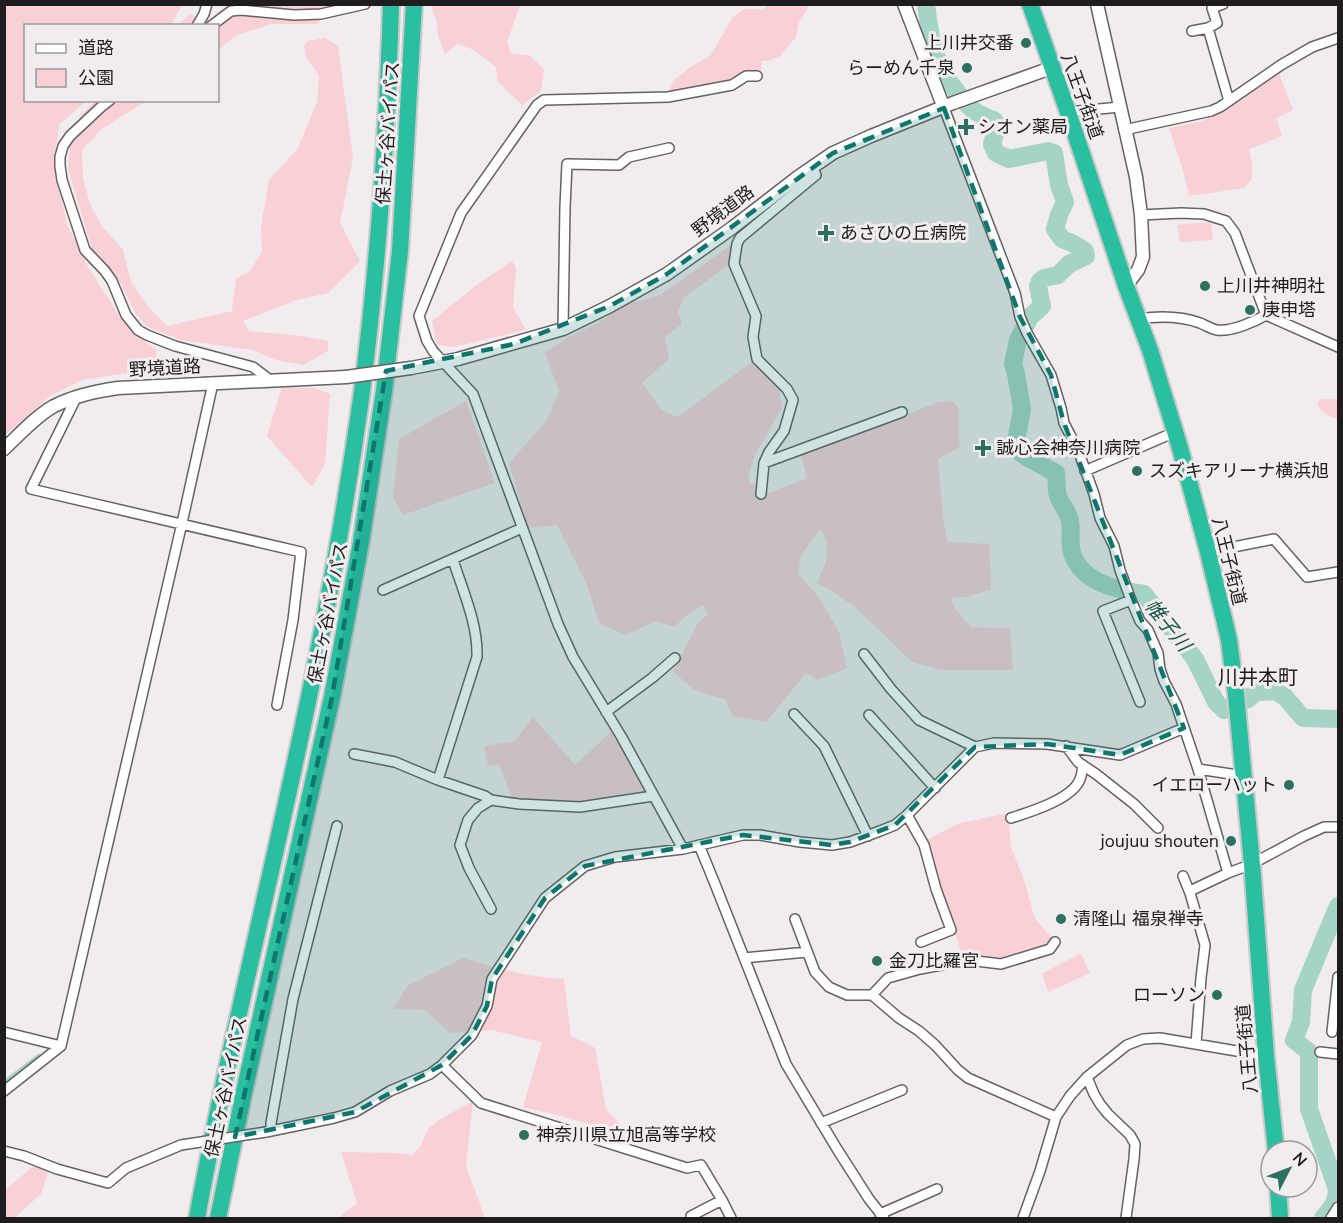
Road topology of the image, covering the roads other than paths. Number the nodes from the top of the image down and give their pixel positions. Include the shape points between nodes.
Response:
1 (207, 4) edge
2 (391, 4) edge
3 (414, 4) edge
4 (904, 4) edge
5 (1030, 4) edge
6 (1097, 4) edge
7 (1223, 4) edge
8 (362, 5) edge
9 (198, 24) edge
10 (214, 24) edge
11 (1208, 28) junction
12 (1192, 31) dead end
13 (1338, 38) edge
14 (1052, 68) junction
15 (757, 76) dead end
16 (1229, 101) junction
17 (107, 102) edge
18 (948, 105) junction
19 (1120, 107) junction
20 (1068, 112) junction
21 (1124, 130) junction
22 (669, 148) dead end
23 (813, 167) junction
24 (1141, 215) junction
25 (1126, 286) junction
26 (1266, 315) junction
27 (1139, 319) junction
28 (562, 328) junction
29 (1338, 347) edge
30 (442, 362) junction
31 (270, 380) junction
32 (213, 383) junction
33 (76, 398) junction
34 (902, 412) dead end
35 (1175, 432) junction
36 (4, 449) edge
37 (764, 463) junction
38 (1085, 471) junction
39 (761, 494) dead end
40 (182, 523) junction
41 (522, 528) junction
42 (1208, 552) junction
43 (453, 560) junction
44 (1338, 572) edge
45 (383, 590) dead end
46 (1131, 600) junction
47 (864, 654) dead end
48 (675, 658) dead end
49 (1140, 702) dead end
50 (277, 705) dead end
51 (606, 712) junction
52 (794, 714) dead end
53 (869, 715) dead end
54 (1184, 728) junction
55 (1066, 746) junction
56 (975, 747) junction
57 (354, 754) dead end
58 (1083, 765) junction
59 (1198, 769) junction
60 (1244, 776) junction
61 (438, 780) junction
62 (935, 788) junction
63 (653, 796) junction
64 (490, 800) junction
65 (907, 815) junction
66 (1011, 818) dead end
67 (337, 826) dead end
68 (1338, 827) edge
69 (1158, 828) dead end
70 (868, 836) junction
71 (699, 845) junction
72 (683, 849) junction
73 (1252, 864) junction
74 (1228, 873) junction
75 (1183, 876) dead end
76 (1189, 892) junction
77 (491, 909) dead end
78 (795, 919) dead end
79 (921, 942) dead end
80 (1055, 942) dead end
81 (807, 952) junction
82 (744, 958) junction
83 (1338, 977) edge
84 (872, 995) junction
85 (4, 1032) edge
86 (1332, 1032) dead end
87 (1196, 1044) junction
88 (61, 1046) junction
89 (1320, 1052) dead end
90 (1338, 1054) edge
91 (1266, 1056) junction
92 (442, 1065) junction
93 (1087, 1077) junction
94 (902, 1090) dead end
95 (4, 1091) edge
96 (1056, 1117) junction
97 (821, 1123) junction
98 (268, 1131) junction
99 (1275, 1139) edge
100 (4, 1151) edge
101 (937, 1189) dead end
102 (1279, 1199) edge
103 (722, 1200) junction
104 (1338, 1207) edge
105 (882, 1216) edge
106 (197, 1218) edge
107 (218, 1218) edge
108 (691, 1218) edge
109 (731, 1218) edge
110 (1023, 1218) edge
111 (1126, 1218) edge
112 (1280, 1218) edge
113 (1331, 1218) edge

1 - 9 street
2 - 106 highway, 保土ヶ谷バイパス via 385,150 374,276 342,520 311,690
3 - 107 highway, 保土ヶ谷バイパス via 400,251 361,542 332,697
4 - 18 street
5 - 14 highway, 八王子街道
6 - 19 street
7 - 11 street via 1212,8 1216,23
8 - 10 street via 321,14 231,11
11 - 12 street
11 - 16 street
13 - 16 street via 1281,65
14 - 18 street, 野境道路
14 - 20 highway, 八王子街道
15 - 30 street via 746,76 732,85 668,97 544,100 537,105 462,213 419,316 427,341
16 - 21 street via 1211,111
17 - 31 street via 70,136 60,157 62,180 85,250 112,281 126,315 138,330 175,346 253,367
18 - 23 street, 野境道路 via 849,145
18 - 38 street via 1020,317 1051,375 1064,423
19 - 20 street
19 - 21 street
20 - 25 highway, 八王子街道
21 - 24 street
22 - 28 street via 629,157 619,165 567,164
23 - 28 street, 野境道路 via 667,274
23 - 37 street via 816,175 737,244 734,264 756,316 753,337 757,359 793,400 784,431
24 - 25 street via 1143,257
24 - 26 street via 1204,214 1227,221
25 - 27 highway, 八王子街道
26 - 27 street via 1228,330 1215,330 1178,318
26 - 29 street
27 - 35 highway, 八王子街道
28 - 30 street, 野境道路
30 - 31 street, 野境道路, bridge via 346,377
30 - 41 street via 473,394
31 - 32 street, 野境道路
32 - 33 street, 野境道路 via 117,388
32 - 40 street
33 - 36 street, 野境道路 via 54,406
33 - 40 street via 31,489
34 - 37 street
35 - 38 street
35 - 42 highway, 八王子街道
37 - 39 street
38 - 46 street
40 - 50 street via 301,552
40 - 88 street
41 - 43 street
41 - 51 street via 573,657
42 - 44 street via 1274,539 1307,577
42 - 60 highway, 八王子街道 via 1229,640
43 - 45 street
43 - 61 street via 474,627 477,657
46 - 49 street via 1103,611
46 - 54 street via 1158,653 1164,681
47 - 56 street via 919,720
48 - 51 street
51 - 63 street
52 - 70 street via 824,746
53 - 62 street
54 - 55 street via 1119,754
54 - 59 street
55 - 56 street via 1013,742
55 - 58 street
56 - 62 street
57 - 61 street via 395,762
58 - 66 street via 1080,781 1055,802
58 - 69 street
59 - 60 street
59 - 74 street
60 - 73 highway, 八王子街道
61 - 64 street
62 - 65 street
63 - 64 street via 580,807
63 - 72 street
64 - 77 street via 468,820 460,845
65 - 70 street via 895,825
65 - 79 street via 924,845 951,930
67 - 98 street via 293,999
68 - 73 street via 1324,827
70 - 71 street via 832,845 743,835
71 - 72 street
71 - 82 street
72 - 92 street via 615,857 585,866 545,898 492,979 487,1006 472,1035
73 - 74 street
73 - 91 highway, 八王子街道
74 - 76 street
75 - 76 street
76 - 87 street via 1205,945
78 - 81 street
80 - 84 street via 1050,949 1001,964 968,960 888,978
81 - 82 street
81 - 84 street via 815,972 830,987 847,995
82 - 97 street via 786,1064
83 - 86 street
84 - 96 street via 919,1030 968,1078
85 - 88 street
87 - 91 street
87 - 93 street via 1143,1039 1127,1045
88 - 95 street
89 - 90 street
91 - 99 highway, 八王子街道
92 - 98 street via 355,1112
92 - 103 street via 481,1103 687,1168 701,1165
93 - 96 street
93 - 111 street via 1100,1104 1135,1144
94 - 97 street
96 - 110 street
97 - 105 street
98 - 100 street, bridge via 181,1145 126,1168 108,1183
101 - 105 street
102 - 112 highway
103 - 108 street
103 - 109 street
104 - 113 street

